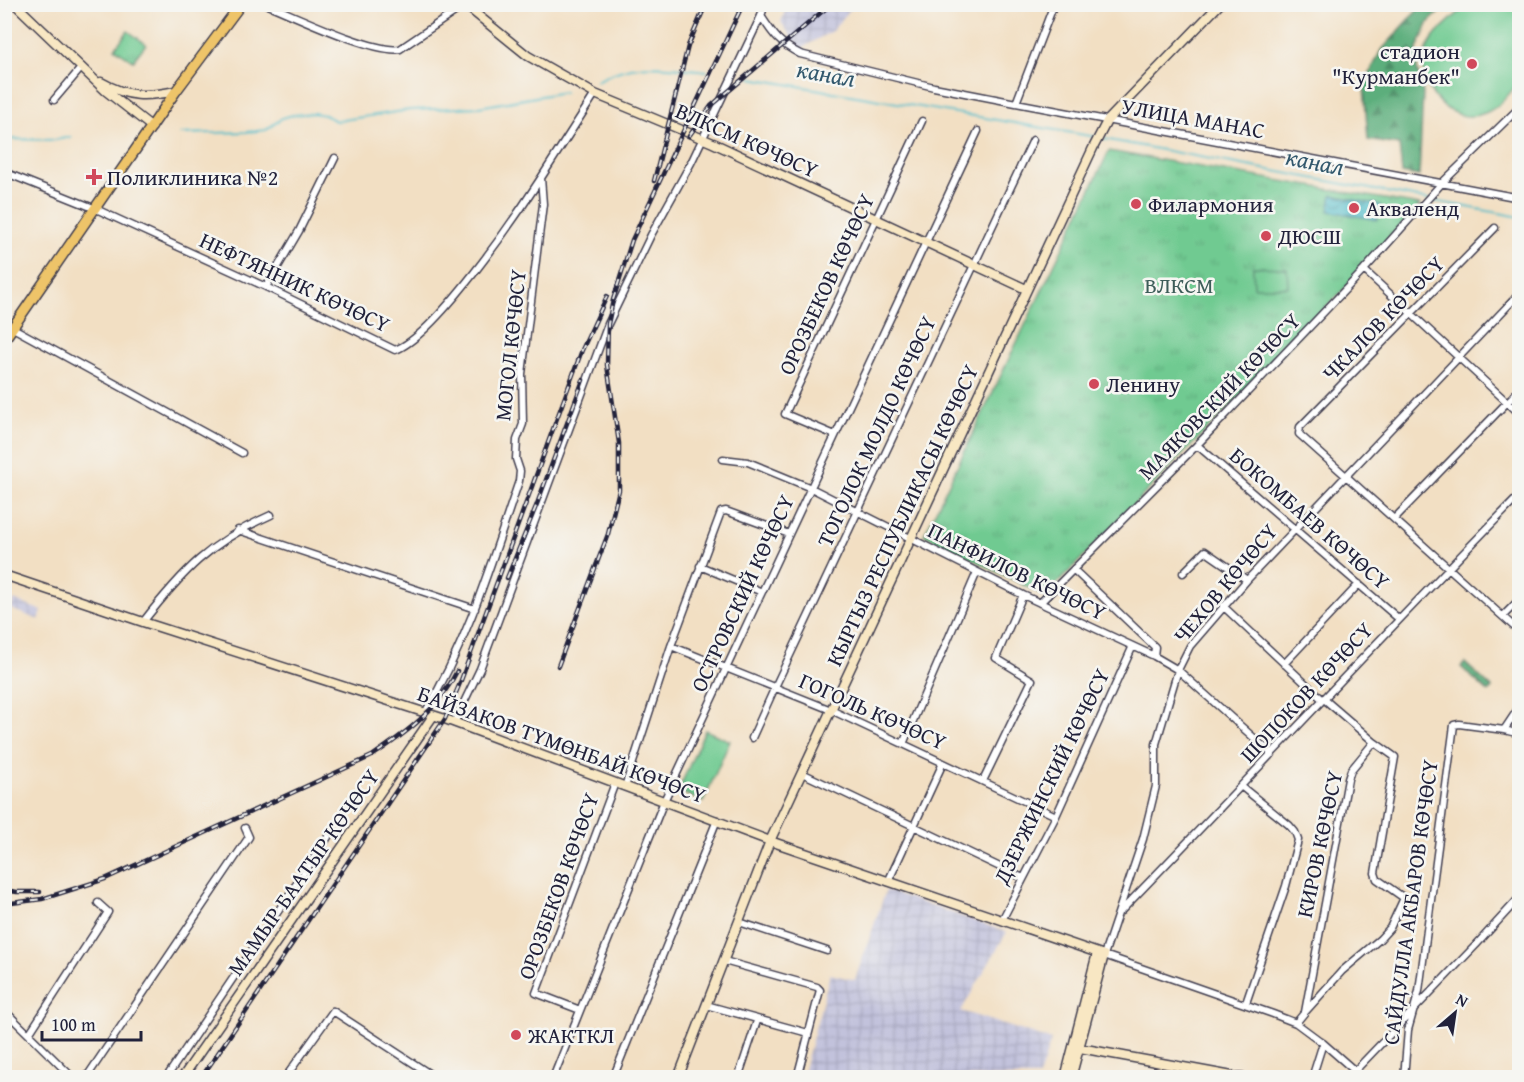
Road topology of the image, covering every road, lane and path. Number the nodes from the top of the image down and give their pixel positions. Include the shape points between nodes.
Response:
1 (15, 4) edge
2 (241, 4) edge
3 (266, 4) edge
4 (765, 4) edge
5 (1054, 4) edge
6 (1220, 4) edge
7 (464, 5) edge
8 (761, 16) junction
9 (82, 67) junction
10 (93, 77) junction
11 (176, 91) junction
12 (595, 94) junction
13 (54, 100) dead end
14 (1016, 103) junction
15 (1520, 107) edge
16 (922, 121) dead end
17 (1107, 121) junction
18 (152, 127) junction
19 (978, 131) dead end
20 (703, 139) junction
21 (1033, 140) dead end
22 (335, 158) dead end
23 (4, 172) edge
24 (541, 178) junction
25 (1442, 183) junction
26 (1520, 198) edge
27 (96, 209) junction
28 (877, 218) junction
29 (1495, 228) dead end
30 (926, 242) junction
31 (975, 265) junction
32 (1364, 270) junction
33 (266, 287) junction
34 (1026, 289) junction
35 (1520, 293) edge
36 (1411, 314) junction
37 (13, 328) junction
38 (4, 340) edge
39 (1459, 359) junction
40 (1520, 388) edge
41 (1507, 402) junction
42 (1520, 414) edge
43 (835, 435) junction
44 (1197, 445) junction
45 (242, 453) dead end
46 (723, 459) dead end
47 (1346, 475) junction
48 (811, 488) junction
49 (1520, 495) edge
50 (858, 511) junction
51 (271, 515) dead end
52 (1395, 519) junction
53 (1294, 529) junction
54 (238, 530) junction
55 (789, 534) junction
56 (912, 539) junction
57 (700, 566) junction
58 (1448, 568) junction
59 (1074, 570) junction
60 (977, 572) junction
61 (1183, 573) dead end
62 (4, 575) edge
63 (1247, 580) junction
64 (1359, 584) junction
65 (762, 592) junction
66 (1023, 595) junction
67 (1520, 599) edge
68 (1040, 603) junction
69 (1223, 606) junction
70 (475, 609) junction
71 (1503, 616) junction
72 (1400, 619) junction
73 (143, 622) junction
74 (1520, 632) edge
75 (671, 646) junction
76 (1132, 648) junction
77 (1154, 656) junction
78 (1284, 664) junction
79 (727, 667) junction
80 (1178, 670) junction
81 (775, 687) junction
82 (1324, 700) junction
83 (1520, 706) edge
84 (831, 710) junction
85 (429, 714) junction
86 (454, 723) junction
87 (1504, 730) junction
88 (1520, 734) edge
89 (752, 738) dead end
90 (1374, 742) junction
91 (903, 744) junction
92 (1272, 754) junction
93 (943, 763) junction
94 (802, 773) junction
95 (983, 781) junction
96 (615, 783) junction
97 (625, 787) junction
98 (1242, 787) junction
99 (664, 801) junction
100 (1056, 816) junction
101 (717, 820) junction
102 (913, 826) junction
103 (245, 828) dead end
104 (328, 837) dead end
105 (770, 841) junction
106 (1023, 878) junction
107 (888, 882) junction
108 (1520, 897) edge
109 (98, 903) dead end
110 (1118, 913) junction
111 (1002, 920) junction
112 (739, 922) junction
113 (827, 951) dead end
114 (1100, 954) junction
115 (724, 961) junction
116 (1246, 1003) junction
117 (706, 1005) junction
118 (1414, 1009) junction
119 (4, 1010) edge
120 (580, 1010) junction
121 (1305, 1012) junction
122 (757, 1021) junction
123 (1296, 1023) junction
124 (808, 1033) junction
125 (29, 1034) junction
126 (1323, 1043) junction
127 (1078, 1046) junction
128 (1355, 1070) junction
129 (73, 1077) edge
130 (86, 1077) edge
131 (166, 1077) edge
132 (182, 1077) edge
133 (285, 1077) edge
134 (436, 1077) edge
135 (553, 1077) edge
136 (613, 1077) edge
137 (678, 1077) edge
138 (738, 1077) edge
139 (797, 1077) edge
140 (1065, 1077) edge
141 (1071, 1077) edge
142 (1243, 1077) edge
143 (1312, 1077) edge
144 (1348, 1077) edge
145 (1363, 1077) edge
146 (1404, 1077) edge

1 - 9 main road
2 - 11 main road
3 - 7 street via 391,51 400,49
4 - 8 street
5 - 14 street
6 - 17 main road, КЫРГЫЗ РЕСПУБЛИКАСЫ КӨЧӨСҮ
7 - 12 main road, ВЛКСМ КӨЧӨСҮ via 528,56
8 - 14 street, УЛИЦА МАНАС via 776,39 801,54
8 - 20 street
9 - 10 main road
9 - 13 street
10 - 11 main road via 132,95
10 - 18 main road
11 - 18 main road
12 - 20 main road, ВЛКСМ КӨЧӨСҮ
12 - 24 street
14 - 17 street, УЛИЦА МАНАС
15 - 25 street
16 - 28 street, ОРОЗБЕКОВ КӨЧӨСҮ
17 - 25 street, УЛИЦА МАНАС
17 - 34 main road, КЫРГЫЗ РЕСПУБЛИКАСЫ КӨЧӨСҮ
18 - 27 main road
19 - 30 street, ОСТРОВСКИЙ КӨЧӨСҮ
20 - 28 main road, ВЛКСМ КӨЧӨСҮ
20 - 86 street via 608,324 480,669
21 - 31 street, ТОГОЛОК МОЛДО КӨЧӨСҮ
22 - 33 street
23 - 27 street, НЕФТЯННИК КӨЧӨСҮ
24 - 33 street, НЕФТЯННИК КӨЧӨСҮ via 439,315 403,347 395,350
24 - 70 street, МОГОЛ КӨЧӨСҮ via 543,204 522,374 523,424 517,440 519,481
25 - 26 street, УЛИЦА МАНАС
25 - 32 street, МАЯКОВСКИЙ КӨЧӨСҮ
27 - 33 street, НЕФТЯННИК КӨЧӨСҮ
27 - 37 main road
28 - 30 main road, ВЛКСМ КӨЧӨСҮ
28 - 43 street, ОРОЗБЕКОВ КӨЧӨСҮ via 785,414
29 - 36 street, ЧКАЛОВ КӨЧӨСҮ
30 - 31 main road, ВЛКСМ КӨЧӨСҮ
30 - 43 street, ОСТРОВСКИЙ КӨЧӨСҮ
31 - 34 main road, ВЛКСМ КӨЧӨСҮ
31 - 50 street, ТОГОЛОК МОЛДО КӨЧӨСҮ
32 - 36 street
32 - 44 street, МАЯКОВСКИЙ КӨЧӨСҮ
34 - 56 main road, КЫРГЫЗ РЕСПУБЛИКАСЫ КӨЧӨСҮ
35 - 39 street, ЧЕХОВ КӨЧӨСҮ
36 - 39 street
36 - 47 street, ЧКАЛОВ КӨЧӨСҮ via 1300,427 1299,434
37 - 38 main road
37 - 45 street
39 - 41 street
39 - 47 street, ЧЕХОВ КӨЧӨСҮ
40 - 41 street
41 - 42 street
41 - 52 street
43 - 48 street, ОСТРОВСКИЙ КӨЧӨСҮ
44 - 53 street, БОКОМБАЕВ КӨЧӨСҮ
44 - 59 street, МАЯКОВСКИЙ КӨЧӨСҮ
46 - 48 street, ПАНФИЛОВ КӨЧӨСҮ via 748,462
47 - 52 street
47 - 53 street, ЧЕХОВ КӨЧӨСҮ
48 - 50 street, ПАНФИЛОВ КӨЧӨСҮ
48 - 55 street, ОСТРОВСКИЙ КӨЧӨСҮ
49 - 58 street, ШОПОКОВ КӨЧӨСҮ
50 - 56 street, ПАНФИЛОВ КӨЧӨСҮ
50 - 81 street, ТОГОЛОК МОЛДО КӨЧӨСҮ
51 - 54 street
52 - 58 street
53 - 63 street, ЧЕХОВ КӨЧӨСҮ
53 - 64 street, БОКОМБАЕВ КӨЧӨСҮ
54 - 70 street
54 - 73 street via 207,551
55 - 57 street via 721,512
55 - 65 street, ОСТРОВСКИЙ КӨЧӨСҮ
56 - 60 street, ПАНФИЛОВ КӨЧӨСҮ
56 - 84 main road, КЫРГЫЗ РЕСПУБЛИКАСЫ КӨЧӨСҮ
57 - 65 street
57 - 75 street
58 - 71 street
58 - 72 street, ШОПОКОВ КӨЧӨСҮ
59 - 68 street, МАЯКОВСКИЙ КӨЧӨСҮ
59 - 77 street via 1155,647
60 - 66 street, ПАНФИЛОВ КӨЧӨСҮ
60 - 91 street
61 - 63 street via 1204,551
62 - 73 main road, БАЙЗАКОВ ТҮМӨНБАЙ КӨЧӨСҮ
63 - 69 street, ЧЕХОВ КӨЧӨСҮ
64 - 72 street, БОКОМБАЕВ КӨЧӨСҮ
64 - 78 street
65 - 79 street, ОСТРОВСКИЙ КӨЧӨСҮ
66 - 68 street, ПАНФИЛОВ КӨЧӨСҮ
66 - 95 street via 996,658 1032,680
67 - 71 street
68 - 76 street, ПАНФИЛОВ КӨЧӨСҮ
69 - 78 street
69 - 80 street, ЧЕХОВ КӨЧӨСҮ via 1190,646
70 - 85 street, МОГОЛ КӨЧӨСҮ
71 - 74 street
72 - 82 street, ШОПОКОВ КӨЧӨСҮ
73 - 85 main road, БАЙЗАКОВ ТҮМӨНБАЙ КӨЧӨСҮ
75 - 79 street, ГОГОЛЬ КӨЧӨСҮ
75 - 97 street
76 - 77 street, ПАНФИЛОВ КӨЧӨСҮ
76 - 100 street, ДЗЕРЖИНСКИЙ КӨЧӨСҮ
77 - 80 street, ПАНФИЛОВ КӨЧӨСҮ
78 - 82 street
79 - 81 street, ГОГОЛЬ КӨЧӨСҮ
79 - 99 street, ОСТРОВСКИЙ КӨЧӨСҮ
80 - 92 street, ПАНФИЛОВ КӨЧӨСҮ
80 - 110 street, ЧЕХОВ КӨЧӨСҮ via 1156,744 1156,786 1151,808
81 - 84 street, ГОГОЛЬ КӨЧӨСҮ
81 - 89 street, ТОГОЛОК МОЛДО КӨЧӨСҮ
82 - 90 street
82 - 92 street, ШОПОКОВ КӨЧӨСҮ
83 - 87 street
84 - 91 street, ГОГОЛЬ КӨЧӨСҮ
84 - 94 main road, КЫРГЫЗ РЕСПУБЛИКАСЫ КӨЧӨСҮ
85 - 86 main road, БАЙЗАКОВ ТҮМӨНБАЙ КӨЧӨСҮ
85 - 132 main road, МАМЫР БААТЫР КӨЧӨСҮ
86 - 96 main road, БАЙЗАКОВ ТҮМӨНБАЙ КӨЧӨСҮ
87 - 88 street
87 - 118 street, САЙДУЛЛА АКБАРОВ КӨЧӨСҮ via 1454,725
90 - 121 street, КИРОВ КӨЧӨСҮ via 1347,779
90 - 121 street via 1395,757 1375,873 1377,879 1404,898 1390,928 1342,971
91 - 93 street, ГОГОЛЬ КӨЧӨСҮ
92 - 98 street, ШОПОКОВ КӨЧӨСҮ
93 - 95 street, ГОГОЛЬ КӨЧӨСҮ
93 - 102 street
94 - 102 street
94 - 105 main road, КЫРГЫЗ РЕСПУБЛИКАСЫ КӨЧӨСҮ
95 - 100 street, ГОГОЛЬ КӨЧӨСҮ
96 - 97 main road, БАЙЗАКОВ ТҮМӨНБАЙ КӨЧӨСҮ
96 - 120 street, ОРОЗБЕКОВ КӨЧӨСҮ via 536,993
97 - 99 main road, БАЙЗАКОВ ТҮМӨНБАЙ КӨЧӨСҮ
98 - 110 street, ШОПОКОВ КӨЧӨСҮ
98 - 116 street via 1289,825 1298,840
99 - 101 main road, БАЙЗАКОВ ТҮМӨНБАЙ КӨЧӨСҮ
99 - 120 street, ОСТРОВСКИЙ КӨЧӨСҮ
100 - 106 street, ДЗЕРЖИНСКИЙ КӨЧӨСҮ
101 - 105 main road, БАЙЗАКОВ ТҮМӨНБАЙ КӨЧӨСҮ
101 - 136 street
102 - 106 street
102 - 107 street
103 - 130 street via 249,837
104 - 131 street
105 - 107 main road, БАЙЗАКОВ ТҮМӨНБАЙ КӨЧӨСҮ
105 - 112 main road, КЫРГЫЗ РЕСПУБЛИКАСЫ КӨЧӨСҮ
106 - 111 street, ДЗЕРЖИНСКИЙ КӨЧӨСҮ
107 - 111 main road, БАЙЗАКОВ ТҮМӨНБАЙ КӨЧӨСҮ
108 - 118 street
109 - 125 street via 108,912
110 - 114 street, ЧЕХОВ КӨЧӨСҮ
111 - 114 main road, БАЙЗАКОВ ТҮМӨНБАЙ КӨЧӨСҮ
112 - 113 street
112 - 115 main road, КЫРГЫЗ РЕСПУБЛИКАСЫ КӨЧӨСҮ
114 - 116 street
114 - 127 main road, ЧЕХОВ КӨЧӨСҮ
115 - 117 main road, КЫРГЫЗ РЕСПУБЛИКАСЫ КӨЧӨСҮ
115 - 124 street via 817,987 820,990
116 - 123 street
117 - 122 street
117 - 137 main road, КЫРГЫЗ РЕСПУБЛИКАСЫ КӨЧӨСҮ
118 - 128 street
118 - 146 street, САЙДУЛЛА АКБАРОВ КӨЧӨСҮ via 1407,1030
119 - 125 street
120 - 135 street, ОСТРОВСКИЙ КӨЧӨСҮ
121 - 123 street, КИРОВ КӨЧӨСҮ
122 - 124 street
122 - 138 street
123 - 126 street
124 - 139 street
125 - 129 street
126 - 128 street
126 - 143 street
127 - 140 main road, ЧЕХОВ КӨЧӨСҮ
127 - 141 main road, ЧЕХОВ КӨЧӨСҮ
127 - 142 main road
128 - 144 street
128 - 145 street
133 - 134 street via 333,1011

